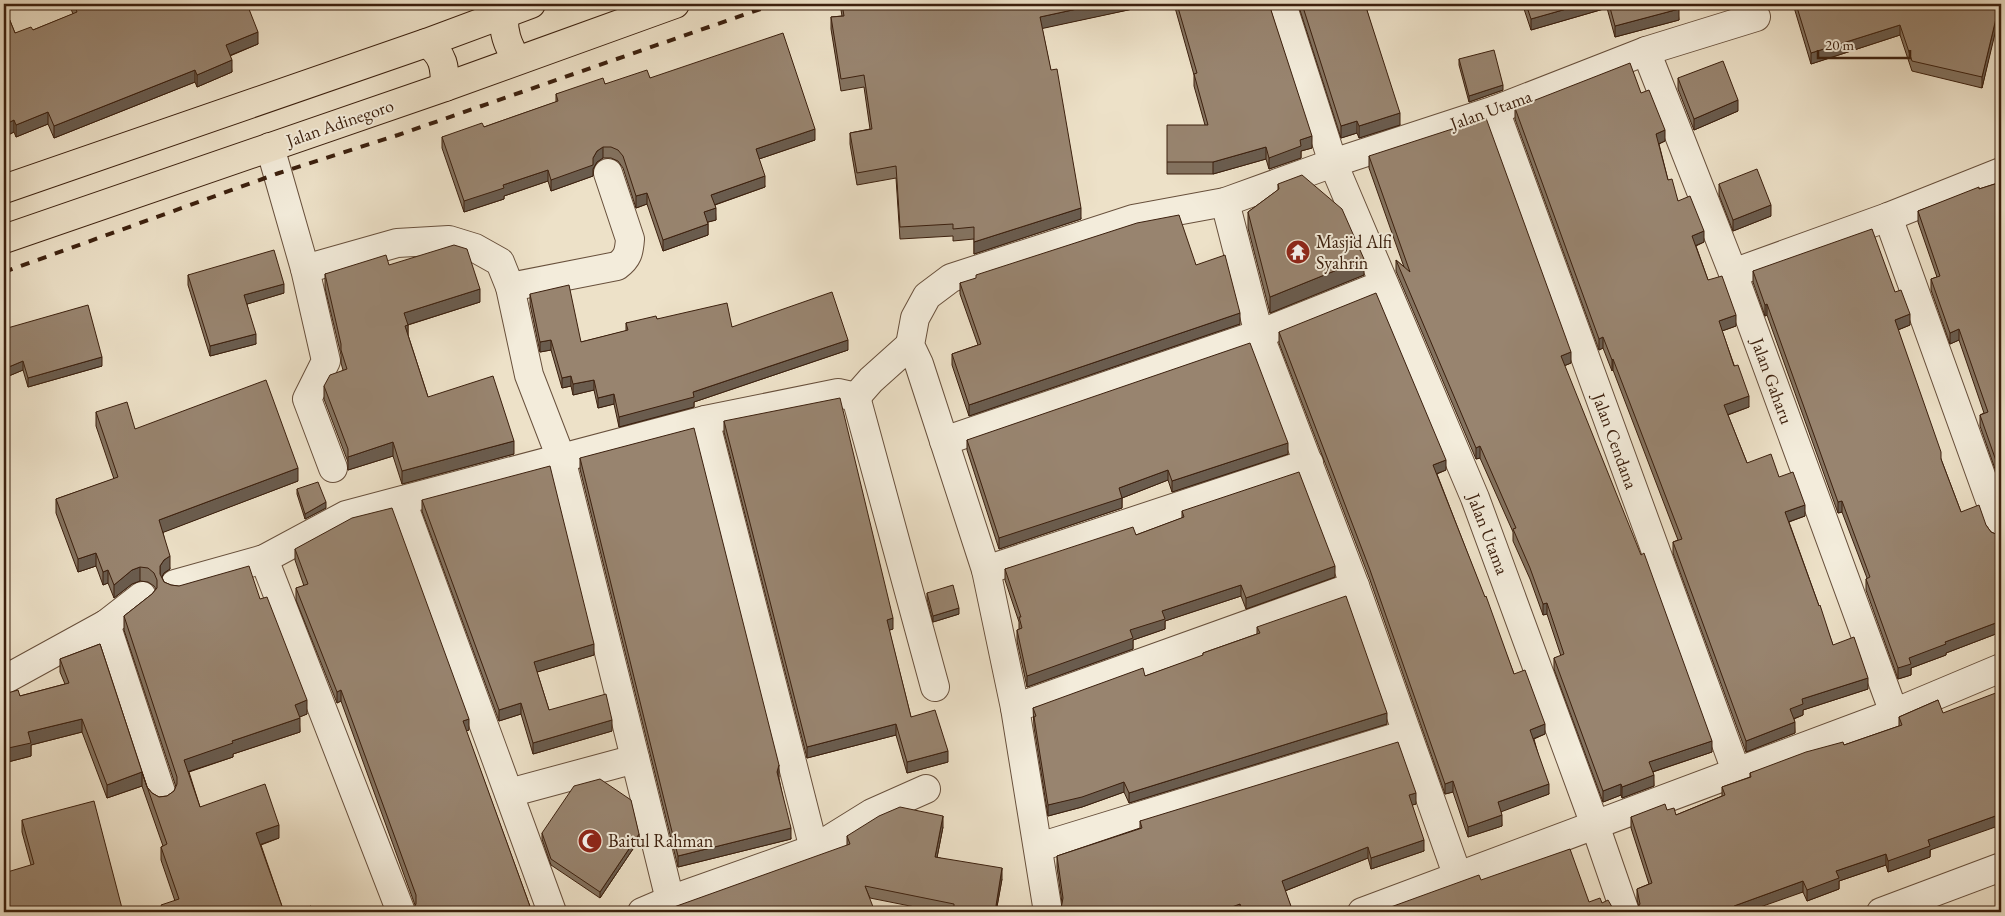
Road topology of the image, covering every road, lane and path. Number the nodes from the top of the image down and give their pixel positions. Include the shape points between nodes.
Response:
1 (531, 4) edge
2 (675, 4) edge
3 (1282, 4) edge
4 (504, 13) junction
5 (1756, 17) dead end
6 (426, 43) junction
7 (1646, 51) junction
8 (517, 60) junction
9 (445, 87) junction
10 (1495, 110) junction
11 (270, 147) junction
12 (1333, 163) junction
13 (2001, 172) edge
14 (608, 173) dead end
15 (4, 189) edge
16 (1225, 202) junction
17 (1888, 217) junction
18 (4, 239) edge
19 (305, 269) junction
20 (1733, 273) junction
21 (1384, 284) junction
22 (510, 287) junction
23 (1259, 334) junction
24 (910, 345) junction
25 (856, 396) junction
26 (705, 420) junction
27 (944, 441) junction
28 (561, 458) junction
29 (1309, 462) junction
30 (333, 468) dead end
31 (402, 501) junction
32 (2001, 531) edge
33 (264, 559) junction
34 (986, 570) junction
35 (175, 584) edge
36 (1355, 586) junction
37 (142, 596) dead end
38 (106, 624) junction
39 (2001, 668) edge
40 (4, 680) edge
41 (935, 687) dead end
42 (1016, 708) junction
43 (1894, 713) junction
44 (1407, 734) junction
45 (635, 759) junction
46 (1736, 771) junction
47 (926, 790) dead end
48 (509, 793) junction
49 (162, 795) edge
50 (1596, 825) junction
51 (1039, 847) junction
52 (814, 849) junction
53 (2001, 867) edge
54 (1458, 877) junction
55 (670, 900) junction
56 (401, 912) edge
57 (552, 912) edge
58 (642, 912) edge
59 (1048, 912) edge
60 (1362, 912) edge
61 (1625, 912) edge
62 (1881, 912) edge

1 - 4 highway
2 - 8 highway, Jalan Adinegoro
3 - 12 street, Jalan Utama
4 - 6 highway
4 - 8 highway via 506,39
5 - 7 street, Jalan Utama
6 - 9 highway via 435,48 444,66
6 - 15 highway
7 - 10 street, Jalan Utama
7 - 20 street, Jalan Gaharu
8 - 9 highway, Jalan Adinegoro
9 - 11 highway, Jalan Adinegoro
10 - 12 street, Jalan Utama
10 - 46 street, Jalan Cendana
11 - 18 highway, Jalan Adinegoro
11 - 19 street
12 - 16 street
12 - 21 street, Jalan Utama
13 - 17 street
14 - 22 street via 630,239 626,259 617,266
16 - 23 street
16 - 24 street via 1133,219 951,278 926,296 915,318
17 - 20 street
17 - 32 street
19 - 22 street via 397,243 449,240 475,248 500,262
19 - 30 street via 326,361 307,399
20 - 43 street, Jalan Gaharu
21 - 23 street
21 - 50 street, Jalan Utama via 1474,498
22 - 28 street via 529,375
23 - 27 street
23 - 29 street
24 - 25 street
24 - 27 street
25 - 26 street via 838,393
25 - 41 street
26 - 28 street
26 - 52 street
27 - 34 street
28 - 31 street
28 - 45 street
29 - 34 street
29 - 36 street
31 - 33 street via 346,515
31 - 48 street
33 - 35 street
33 - 56 street
34 - 42 street
36 - 42 street
36 - 44 street
37 - 38 street
38 - 40 street
38 - 49 street
39 - 43 street
42 - 51 street
43 - 46 street
44 - 51 street
44 - 54 street
45 - 48 street
45 - 55 street
46 - 50 street
47 - 52 street via 872,813
48 - 57 street
50 - 54 street
50 - 61 street, Jalan Utama
51 - 59 street
52 - 55 street
53 - 62 street
54 - 60 street
55 - 58 street

